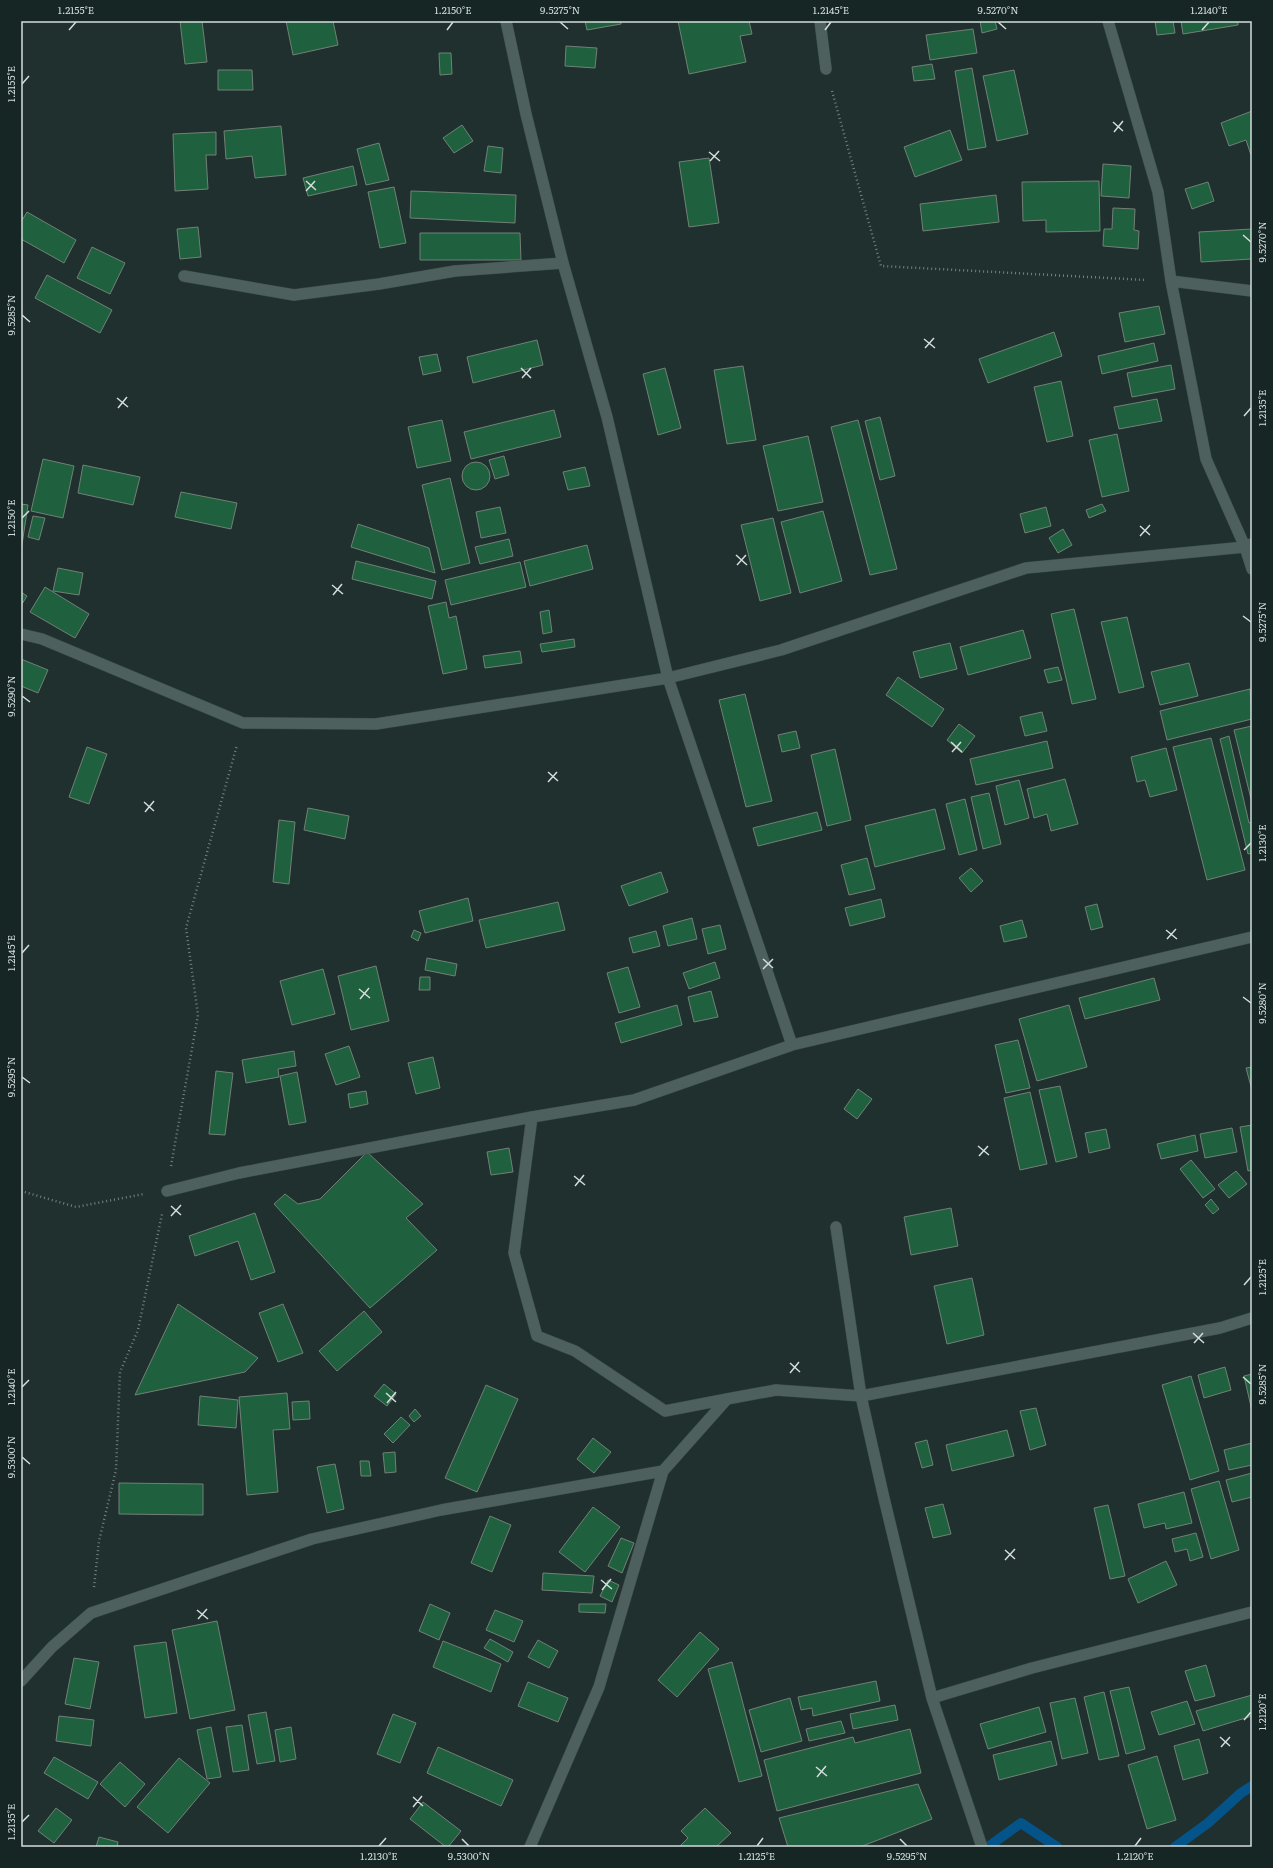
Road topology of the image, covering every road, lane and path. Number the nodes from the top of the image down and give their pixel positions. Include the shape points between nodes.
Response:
1 (506, 21) edge
2 (820, 21) edge
3 (1108, 21) edge
4 (826, 69) joint
5 (563, 264) junction
6 (184, 276) dead end
7 (1171, 281) junction
8 (1252, 291) edge
9 (1249, 546) edge
10 (1252, 569) edge
11 (21, 634) edge
12 (668, 678) junction
13 (1252, 937) edge
14 (792, 1045) junction
15 (532, 1117) junction
16 (21, 1191) edge
17 (166, 1191) joint
18 (836, 1227) dead end
19 (1252, 1318) edge
20 (861, 1396) junction
21 (728, 1399) junction
22 (662, 1471) junction
23 (1252, 1612) edge
24 (21, 1681) edge
25 (932, 1698) junction
26 (530, 1847) edge
27 (982, 1847) edge

1 - 5 street
2 - 4 street
3 - 7 street via 1158,192
4 - 7 path via 881,266
5 - 6 street via 455,271 294,295
5 - 12 street via 607,417
7 - 8 street
7 - 9 street via 1206,459
9 - 10 street
9 - 12 street via 1026,568 781,650
11 - 12 street via 42,640 243,723 376,724
12 - 14 street
13 - 14 street
14 - 15 street via 634,1100
15 - 17 street via 239,1173
15 - 21 street via 514,1253 537,1336 575,1351 665,1411
16 - 17 path via 76,1207
18 - 20 street
19 - 20 street via 1220,1328
20 - 21 street via 776,1390
20 - 25 street
21 - 22 street
22 - 24 street via 441,1510 305,1541 91,1613 52,1647
22 - 26 street via 598,1687
23 - 25 street via 1032,1668
25 - 27 street

